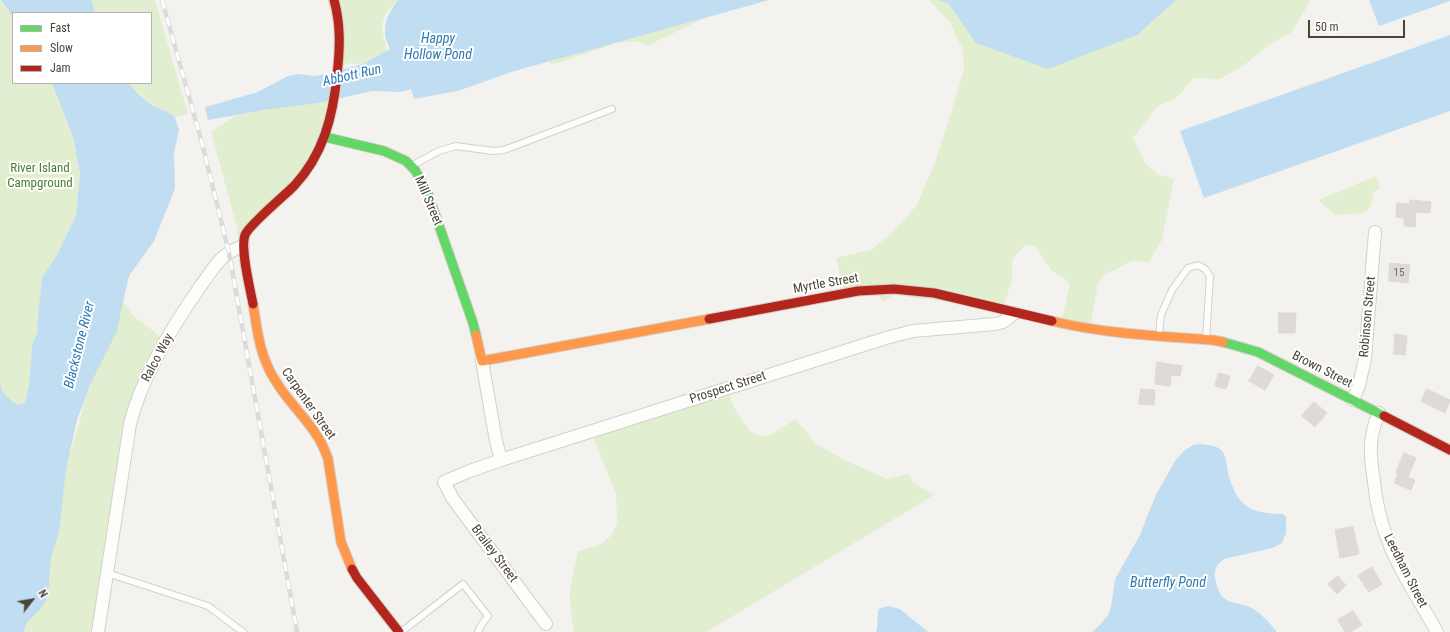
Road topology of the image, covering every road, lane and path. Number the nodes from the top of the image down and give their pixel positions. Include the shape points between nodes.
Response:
1 (334, 0) edge
2 (612, 109) dead end
3 (325, 137) junction
4 (412, 166) junction
5 (1375, 232) dead end
6 (243, 246) junction
7 (1015, 313) junction
8 (1158, 336) junction
9 (1175, 338) joint
10 (1206, 340) junction
11 (482, 361) junction
12 (1353, 400) junction
13 (1379, 413) junction
14 (1450, 450) edge
15 (501, 460) junction
16 (444, 482) joint
17 (107, 573) junction
18 (546, 624) dead end
19 (98, 632) edge
20 (243, 632) edge
21 (400, 632) edge
22 (478, 632) edge
23 (1437, 632) edge

1 - 3 street via 341,40 334,107
2 - 4 lane via 504,150 456,146 439,151
3 - 4 street, Mill Street via 385,152
3 - 6 street via 303,176 245,234
4 - 11 street, Mill Street via 427,191 473,323
5 - 12 street, Robinson Street via 1365,359
6 - 17 street, Ralco Way via 223,257 190,301 139,395 130,424
6 - 21 street, Carpenter Street via 258,337 265,362 275,381 322,441 328,459 344,553 352,571
7 - 8 street, Myrtle Street via 1090,330
7 - 11 street, Myrtle Street via 934,293 876,289
7 - 15 street, Prospect Street via 1003,322 995,324 913,331 886,338
8 - 9 street, Myrtle Street
8 - 10 lane via 1161,315 1172,290 1188,268 1198,265 1210,276
9 - 10 street, Brown Street
10 - 12 street, Brown Street via 1258,352
11 - 15 street, Mill Street
12 - 13 street, Brown Street
13 - 14 street, Brown Street
13 - 23 street, Leedham Street via 1370,448 1382,524 1397,561
15 - 16 street, Prospect Street
16 - 18 street, Brailey Street via 453,499
17 - 19 street, Ralco Way
17 - 20 lane via 208,606
21 - 22 lane via 463,584 488,616

